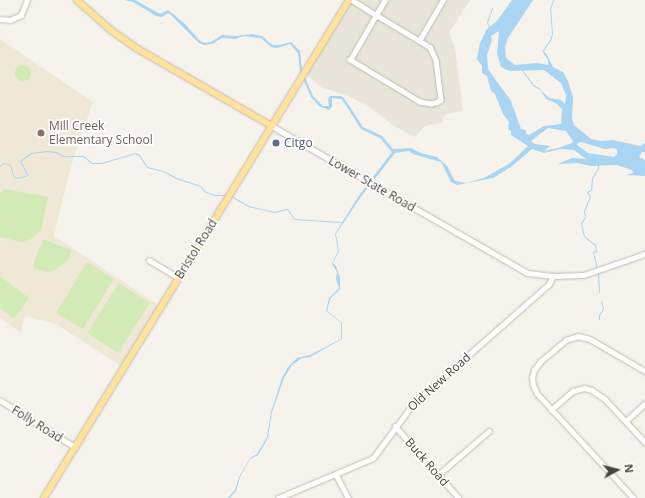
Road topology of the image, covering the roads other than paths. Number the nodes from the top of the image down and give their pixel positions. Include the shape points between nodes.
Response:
1 (27, 0) edge
2 (77, 0) edge
3 (349, 0) edge
4 (352, 0) edge
5 (385, 0) edge
6 (443, 0) edge
7 (376, 15) junction
8 (0, 19) edge
9 (419, 41) junction
10 (272, 126) junction
11 (645, 254) edge
12 (149, 260) dead end
13 (553, 276) junction
14 (179, 278) junction
15 (645, 371) edge
16 (0, 400) edge
17 (645, 404) edge
18 (552, 410) junction
19 (626, 421) junction
20 (395, 426) junction
21 (489, 430) dead end
22 (645, 442) edge
23 (75, 447) junction
24 (336, 474) junction
25 (438, 475) junction
26 (44, 498) edge
27 (278, 498) edge
28 (348, 498) edge
29 (459, 498) edge
30 (633, 498) edge

1 - 8 street via 21,15 10,20
2 - 10 main road, Lower State Road via 111,30 138,49
3 - 10 main road, Bristol Road
4 - 7 street
5 - 7 street
6 - 9 street
7 - 9 street
7 - 9 street via 350,60 420,102 431,104 441,100 433,52
10 - 13 street, Lower State Road via 520,270
10 - 14 main road, Bristol Road
11 - 13 street, Lower State Road via 595,273
12 - 14 street
13 - 20 street, Old New Road via 549,284 413,404
14 - 23 main road, Bristol Road
15 - 18 street via 588,338 570,338 541,361 532,375 535,391
16 - 23 street, Folly Road
17 - 19 street
18 - 19 street via 573,392 587,388 600,394
18 - 30 street
19 - 22 street
20 - 24 street, Old New Road via 372,458
20 - 25 street, Buck Road
21 - 25 street
23 - 26 main road, Bristol Road
24 - 27 street, Old New Road
24 - 28 street
25 - 29 street, Buck Road

